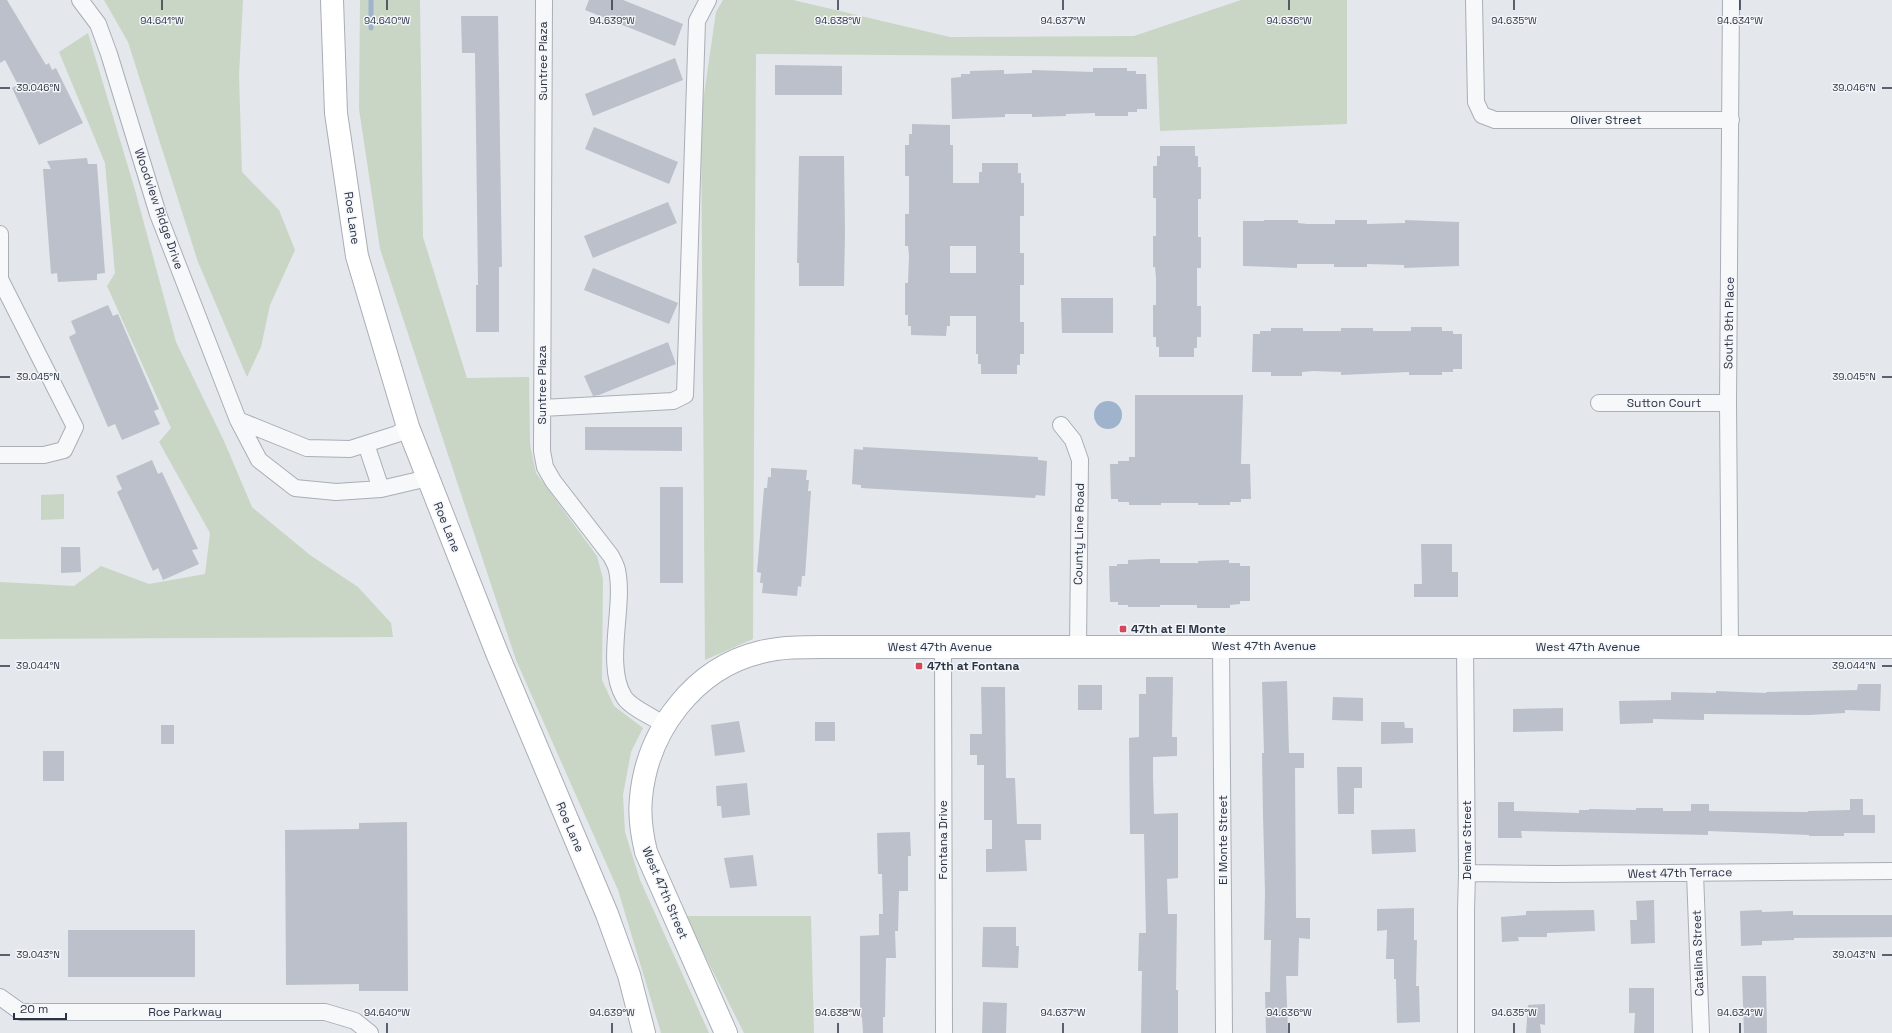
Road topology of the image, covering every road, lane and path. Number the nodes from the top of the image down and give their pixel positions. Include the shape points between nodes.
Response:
1 (80, 0) edge
2 (332, 0) edge
3 (544, 0) edge
4 (708, 0) edge
5 (1474, 0) edge
6 (1732, 0) edge
7 (1731, 120) junction
8 (0, 234) edge
9 (1, 281) edge
10 (1599, 403) dead end
11 (1728, 403) junction
12 (542, 408) junction
13 (238, 420) junction
14 (1061, 425) dead end
15 (408, 426) junction
16 (366, 444) junction
17 (0, 455) edge
18 (428, 478) junction
19 (381, 489) junction
20 (1222, 646) junction
21 (1730, 646) junction
22 (1892, 646) edge
23 (943, 647) junction
24 (1078, 647) junction
25 (1465, 647) junction
26 (664, 724) junction
27 (1892, 871) edge
28 (1467, 873) junction
29 (1695, 873) junction
30 (0, 997) edge
31 (370, 1033) edge
32 (644, 1033) edge
33 (726, 1033) edge
34 (944, 1033) edge
35 (1224, 1033) edge
36 (1466, 1033) edge
37 (1701, 1033) edge

1 - 13 street, Woodview Ridge Drive via 98,24 158,214
2 - 15 street, Roe Lane via 336,114 357,256
3 - 12 street, Suntree Plaza
4 - 12 street via 697,21 685,395 673,401
5 - 7 street, Oliver Street via 1476,102 1482,115 1495,120
6 - 7 street, South 9th Place
7 - 11 street, South 9th Place
8 - 9 street
9 - 17 street via 74,427 64,450 44,455
10 - 11 street, Sutton Court
11 - 21 street, South 9th Place
12 - 26 street, Suntree Plaza via 542,451 545,467 611,556 617,569 617,680 624,698
13 - 16 street via 307,448 350,449
13 - 19 street, Woodview Ridge Drive via 259,460 295,488 336,492
14 - 24 street, County Line Road via 1073,440 1080,460
15 - 16 street via 397,434
15 - 18 street, Roe Lane
16 - 19 street
18 - 19 street, Woodview Ridge Drive
18 - 32 street, Roe Lane via 496,653 607,914 629,976
20 - 24 street, West 47th Avenue
20 - 25 street, West 47th Avenue
20 - 35 street, El Monte Street
21 - 22 street, West 47th Avenue
21 - 25 street, West 47th Avenue
23 - 24 street, West 47th Avenue
23 - 26 street, West 47th Avenue via 788,647 760,652 736,661 701,683
23 - 34 street, Fontana Drive
25 - 28 street, Delmar Street
26 - 33 street, West 47th Street via 652,749 644,777 641,799 646,852
27 - 29 street, West 47th Terrace
28 - 29 street, West 47th Terrace
28 - 36 street, Delmar Street
29 - 37 street, Catalina Street
30 - 31 street, Roe Parkway via 21,1012 325,1012 355,1021

